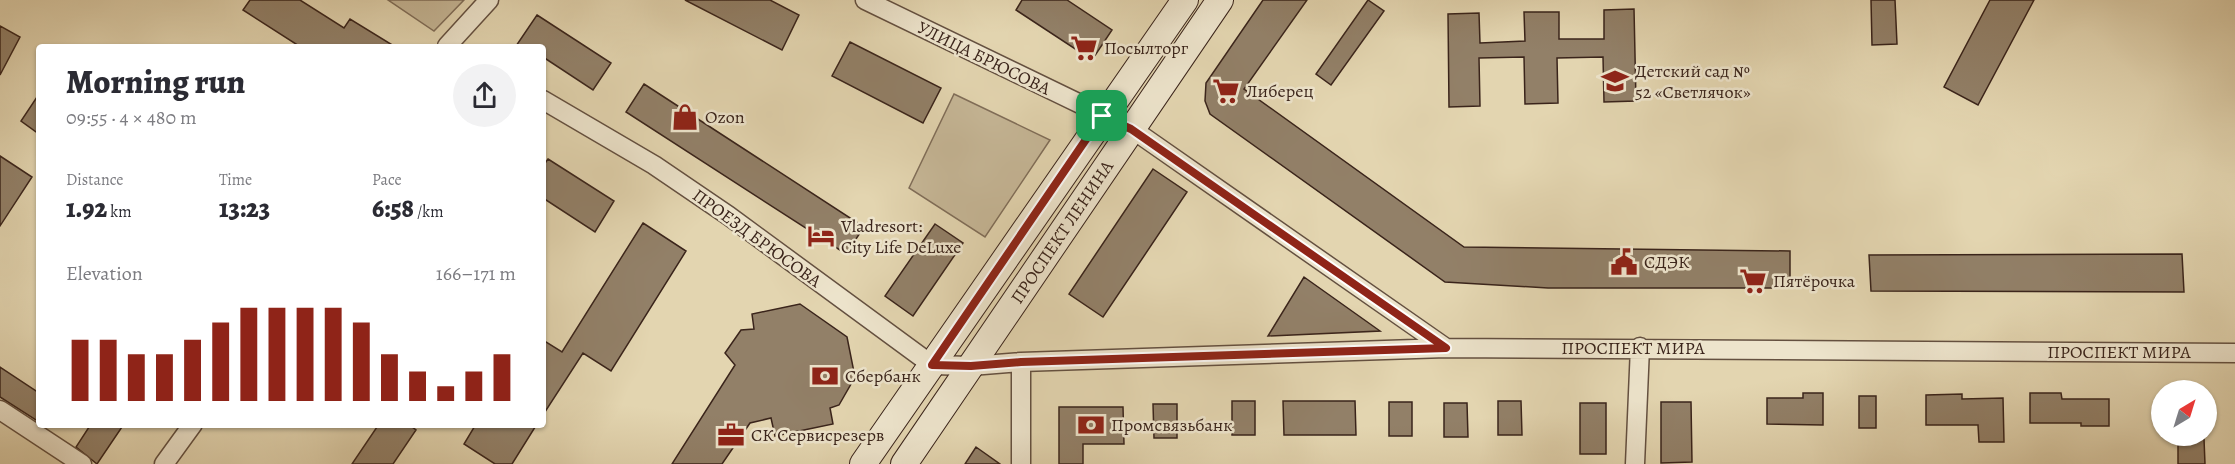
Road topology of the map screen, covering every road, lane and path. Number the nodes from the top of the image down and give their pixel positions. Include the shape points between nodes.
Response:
1 (489, 0) edge
2 (865, 0) edge
3 (1185, 0) edge
4 (1220, 0) edge
5 (452, 44) edge
6 (546, 102) edge
7 (1102, 116) junction
8 (1131, 129) junction
9 (1640, 347) junction
10 (1446, 348) junction
11 (2235, 353) edge
12 (1021, 362) junction
13 (932, 365) junction
14 (971, 366) junction
15 (0, 410) edge
16 (190, 428) edge
17 (82, 464) edge
18 (164, 464) edge
19 (862, 464) edge
20 (904, 464) edge
21 (1021, 464) edge
22 (1635, 464) edge

1 - 5 street
2 - 7 street, УЛИЦА БРЮСОВА
3 - 7 main road, ПРОСПЕКТ ЛЕНИНА
4 - 8 main road, ПРОСПЕКТ ЛЕНИНА
6 - 13 street, ПРОЕЗД БРЮСОВА via 654,165 729,216
7 - 8 street
7 - 13 main road, ПРОСПЕКТ ЛЕНИНА
8 - 10 street
8 - 14 main road, ПРОСПЕКТ ЛЕНИНА
9 - 10 street, ПРОСПЕКТ МИРА
9 - 11 street, ПРОСПЕКТ МИРА
9 - 22 street
10 - 12 street, ПРОСПЕКТ МИРА
12 - 14 street, ПРОСПЕКТ МИРА
12 - 21 street
13 - 14 street
13 - 19 main road, ПРОСПЕКТ ЛЕНИНА
14 - 20 main road, ПРОСПЕКТ ЛЕНИНА
15 - 17 street
16 - 18 street

